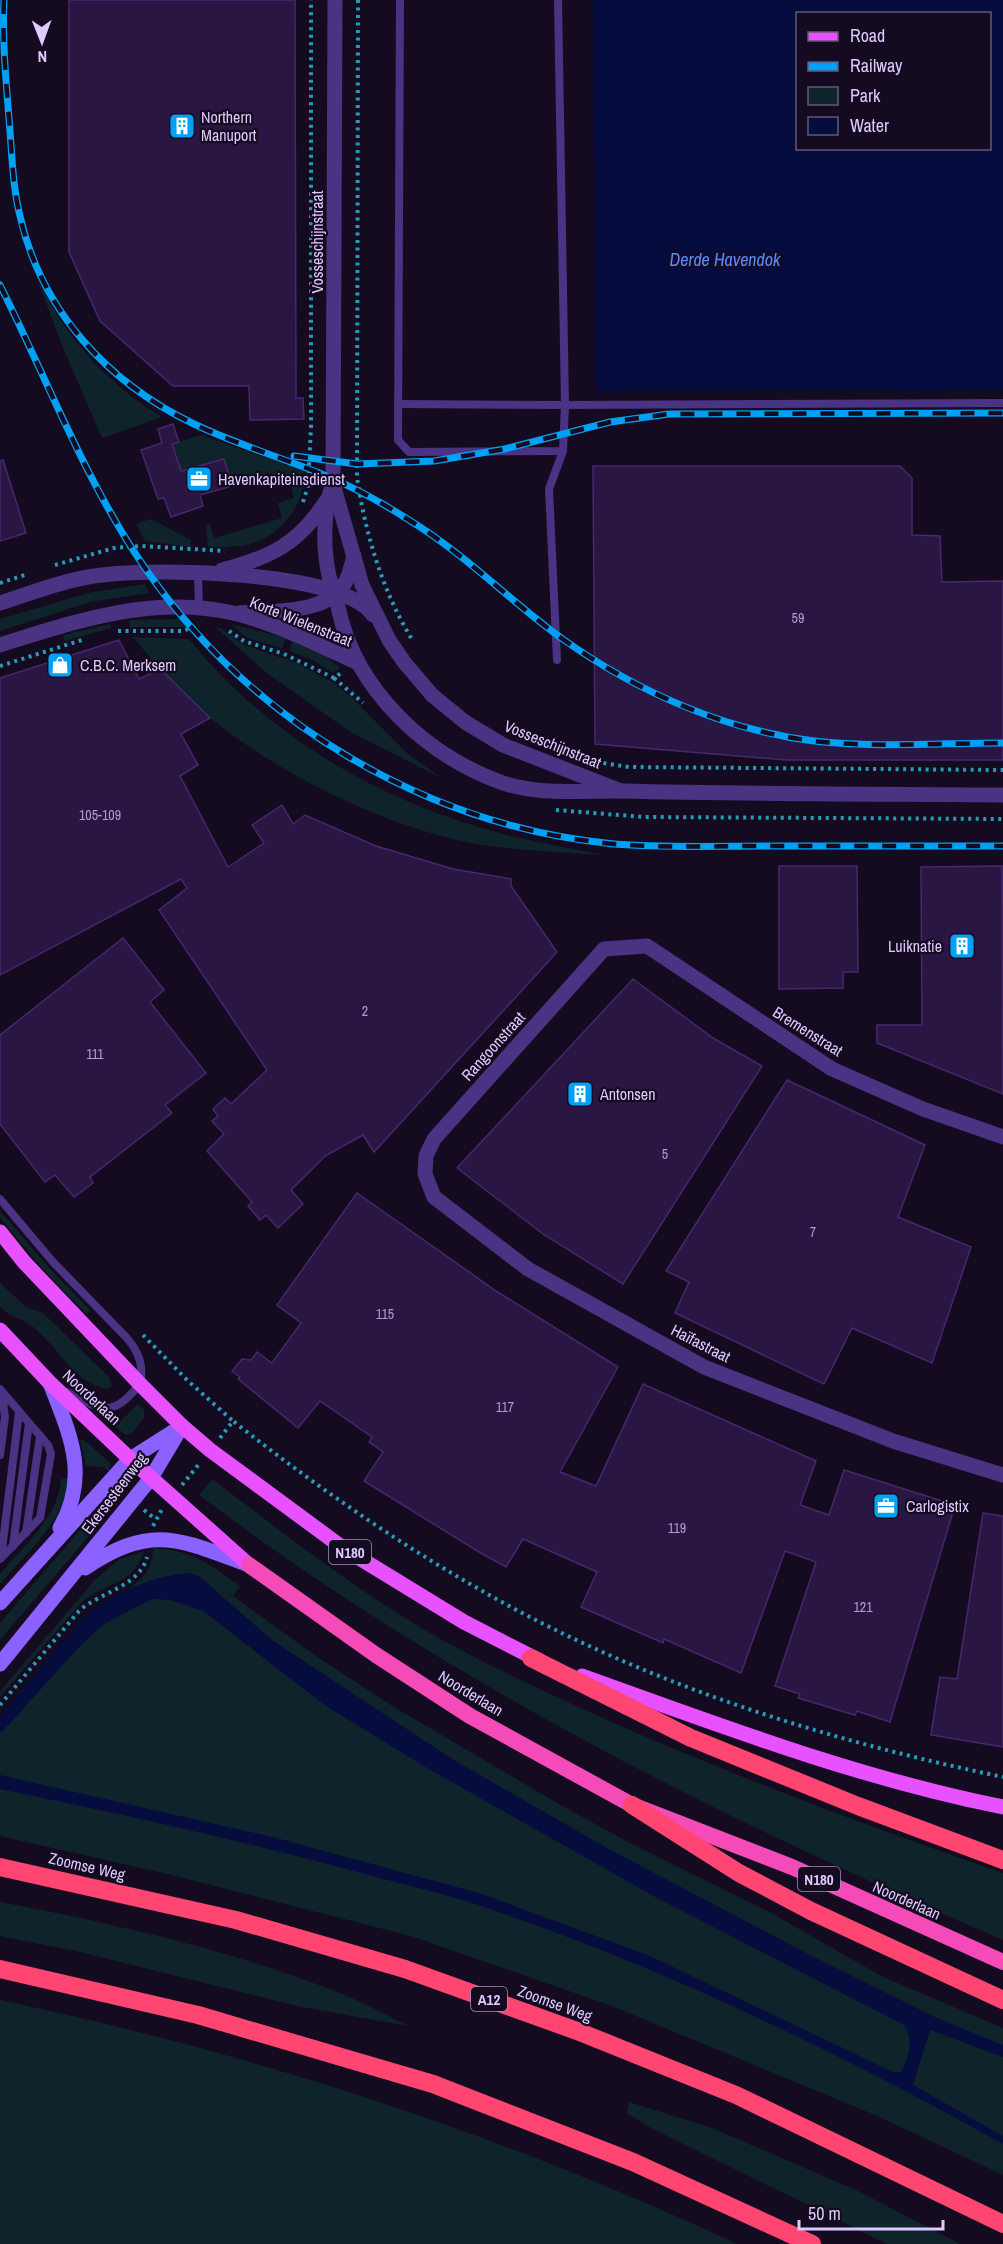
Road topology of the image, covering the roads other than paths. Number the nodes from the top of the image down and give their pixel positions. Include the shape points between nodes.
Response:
1 (335, 0) edge
2 (400, 0) edge
3 (558, 0) edge
4 (1003, 403) edge
5 (398, 404) junction
6 (565, 405) junction
7 (563, 451) junction
8 (330, 492) junction
9 (354, 556) junction
10 (206, 573) junction
11 (336, 593) junction
12 (0, 603) edge
13 (199, 608) junction
14 (233, 613) junction
15 (389, 640) junction
16 (0, 645) edge
17 (557, 660) dead end
18 (356, 662) junction
19 (621, 791) junction
20 (1003, 795) edge
21 (604, 949) joint
22 (1003, 1137) edge
23 (424, 1174) joint
24 (0, 1199) edge
25 (0, 1232) edge
26 (0, 1331) edge
27 (50, 1383) junction
28 (140, 1384) junction
29 (0, 1389) edge
30 (19, 1412) junction
31 (29, 1423) junction
32 (182, 1426) junction
33 (40, 1436) junction
34 (0, 1455) edge
35 (130, 1459) junction
36 (1003, 1474) edge
37 (151, 1478) junction
38 (26, 1533) junction
39 (13, 1546) junction
40 (49, 1548) junction
41 (1, 1559) edge
42 (249, 1565) junction
43 (75, 1575) junction
44 (2, 1598) edge
45 (531, 1658) junction
46 (0, 1664) edge
47 (632, 1805) junction
48 (1003, 1807) edge
49 (1003, 1860) edge
50 (2, 1867) edge
51 (1003, 1962) edge
52 (0, 1969) edge
53 (1003, 2000) edge
54 (1003, 2224) edge
55 (812, 2244) edge

1 - 8 street, Vosseschijnstraat
2 - 5 lane
3 - 6 lane
4 - 6 lane
5 - 6 lane
5 - 7 lane via 398,440 410,452
6 - 7 lane
7 - 17 lane via 549,489
8 - 9 street, Vosseschijnstraat
8 - 10 street, Korte Wielenstraat via 316,518 286,546 255,562
8 - 11 street, Vosseschijnstraat via 326,561
9 - 11 street via 347,580
9 - 15 street, Vosseschijnstraat via 362,585
10 - 11 street, Korte Wielenstraat via 297,583
10 - 12 street, Korte Wielenstraat via 147,570 88,577
10 - 13 lane
11 - 14 street, Korte Wielenstraat via 318,603 285,611
11 - 15 street, Korte Wielenstraat via 367,607
11 - 18 street, Vosseschijnstraat
13 - 14 street, Korte Wielenstraat
13 - 16 street, Korte Wielenstraat via 117,611
14 - 18 street, Korte Wielenstraat via 292,633
15 - 19 street, Vosseschijnstraat via 432,694 465,722 503,745
18 - 19 street, Vosseschijnstraat via 382,699 422,737 465,766 502,783 539,791
19 - 20 street, Vosseschijnstraat
21 - 22 street, Bremenstraat via 647,946 832,1069 923,1109
21 - 23 street, Rangoonstraat via 434,1139 426,1156
23 - 36 street, Haïfastraat via 434,1197 528,1269 704,1367 892,1442
24 - 28 lane via 53,1262 136,1348 142,1373
25 - 28 main road, N180
26 - 27 main road, Noorderlaan / N180
27 - 28 lane via 98,1409 109,1410
27 - 35 main road, Noorderlaan / N180
27 - 40 main road via 70,1433 76,1472 69,1512
28 - 32 main road, N180
29 - 30 lane
29 - 34 lane via 5,1418
30 - 31 lane
30 - 41 lane
31 - 33 lane
31 - 39 lane
32 - 35 main road, Ekersesteenweg
32 - 37 main road, Ekersesteenweg
32 - 45 main road, N180 via 343,1548
33 - 38 lane
33 - 38 lane via 51,1454 40,1518
35 - 37 main road, Noorderlaan / N180
35 - 40 main road, Ekersesteenweg
37 - 42 main road, Noorderlaan / N180
37 - 43 main road, Ekersesteenweg
38 - 39 lane
39 - 41 lane
40 - 44 main road, Ekersesteenweg
42 - 43 main road via 184,1542 149,1539 120,1547
42 - 47 highway, Noorderlaan / N180 via 470,1716
43 - 46 main road, Ekersesteenweg
45 - 48 main road, N180 via 813,1758
45 - 49 highway via 691,1738
47 - 51 highway, Noorderlaan / N180 via 792,1867
47 - 53 highway via 739,1873 801,1906
50 - 54 highway, Zoomse Weg / A12 via 236,1920 426,1977 736,2094
52 - 55 highway via 198,2015 433,2084 633,2162

